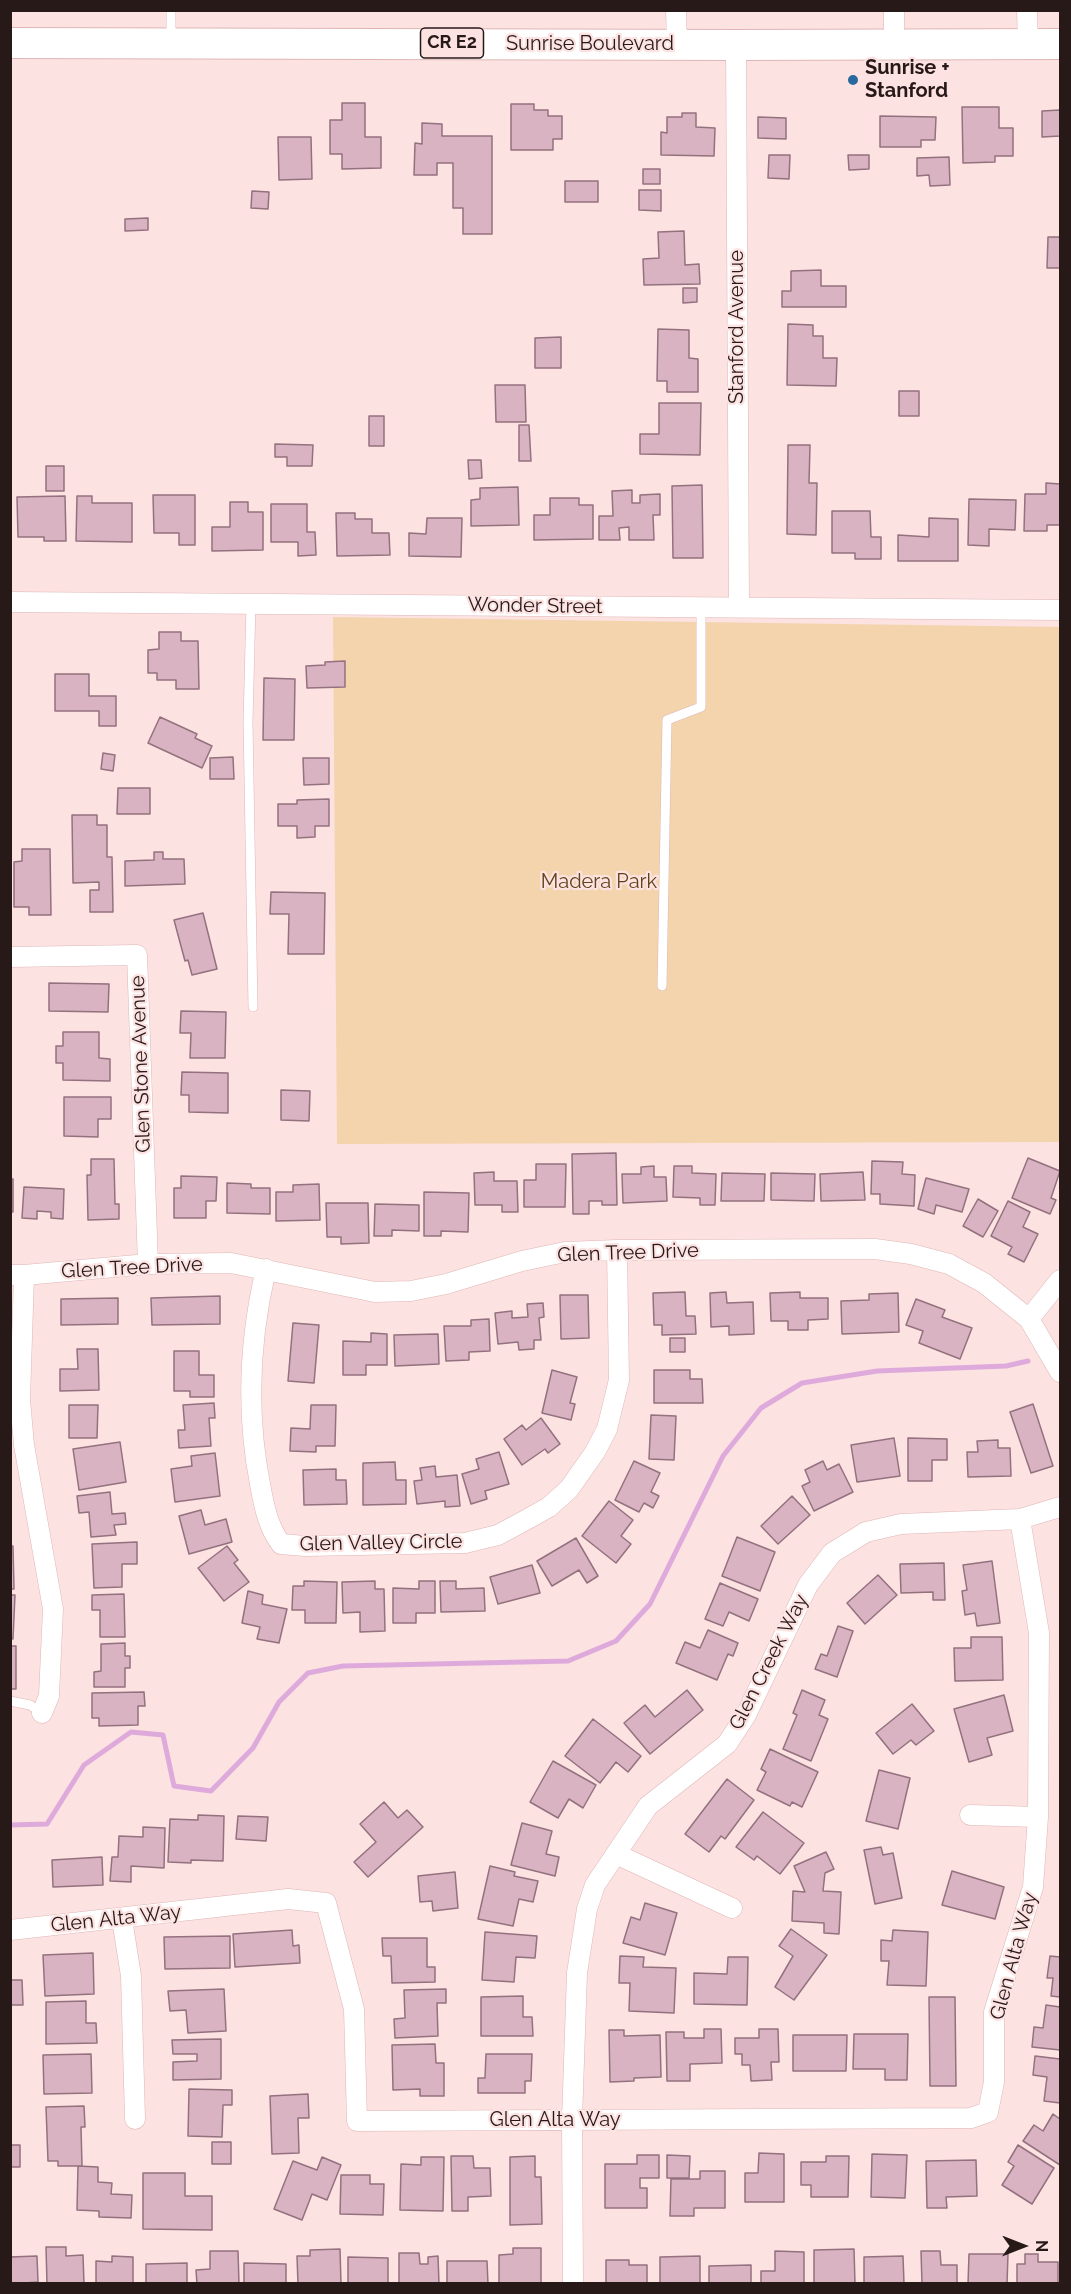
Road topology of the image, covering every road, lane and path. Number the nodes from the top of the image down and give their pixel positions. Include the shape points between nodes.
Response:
1 (171, 10) edge
2 (676, 10) edge
3 (894, 10) edge
4 (1027, 10) edge
5 (10, 43) edge
6 (171, 43) junction
7 (677, 44) junction
8 (1028, 44) junction
9 (1060, 44) edge
10 (736, 45) junction
11 (894, 45) junction
12 (10, 602) edge
13 (251, 604) junction
14 (701, 608) junction
15 (739, 608) junction
16 (1060, 610) edge
17 (10, 957) edge
18 (662, 986) dead end
19 (253, 1007) dead end
20 (617, 1250) junction
21 (148, 1264) junction
22 (266, 1269) junction
23 (17, 1275) edge
24 (1060, 1280) edge
25 (1029, 1319) junction
26 (1060, 1372) edge
27 (1060, 1507) edge
28 (1020, 1519) junction
29 (10, 1701) edge
30 (42, 1713) joint
31 (970, 1815) dead end
32 (1038, 1817) junction
33 (615, 1854) junction
34 (732, 1908) dead end
35 (122, 1919) junction
36 (10, 1930) edge
37 (135, 2119) dead end
38 (572, 2120) junction
39 (573, 2283) edge

1 - 6 lane
2 - 7 street
3 - 11 street
4 - 8 street
5 - 6 main road, Sunrise Boulevard / CR E2
6 - 7 main road, Sunrise Boulevard / CR E2
7 - 10 main road, Sunrise Boulevard / CR E2
8 - 9 main road, Sunrise Boulevard / CR E2
8 - 11 main road, Sunrise Boulevard / CR E2
10 - 11 main road, Sunrise Boulevard / CR E2
10 - 15 street, Stanford Avenue
12 - 13 street, Wonder Street
13 - 14 street, Wonder Street
13 - 19 lane via 248,722
14 - 15 street, Wonder Street
14 - 18 lane via 701,707 668,720
15 - 16 street, Wonder Street
17 - 21 street, Glen Stone Avenue via 136,955
20 - 22 street, Glen Tree Drive via 565,1252 411,1291 375,1292
20 - 22 street, Glen Valley Circle via 618,1380 607,1429 569,1489 549,1507 498,1535 465,1543 305,1546 281,1544 271,1531 253,1446 250,1397 258,1305
20 - 25 street, Glen Tree Drive via 875,1249 910,1254 949,1264 975,1278
21 - 22 street, Glen Tree Drive via 231,1263
21 - 23 street, Glen Tree Drive
23 - 30 street via 24,1445 53,1609 49,1696
24 - 25 street
25 - 26 street, Glen Tree Drive
27 - 28 street, Glen Creek Way
28 - 32 street, Glen Alta Way via 1039,1633
28 - 33 street, Glen Creek Way via 901,1524 866,1532 832,1553 808,1585 746,1715 727,1744 648,1806
29 - 30 lane via 30,1705
31 - 32 street
32 - 38 street, Glen Alta Way via 1033,1887 994,2012 994,2082 988,2112 971,2118
33 - 34 street
33 - 38 street, Glen Creek Way via 595,1885 582,1934
35 - 36 street, Glen Alta Way
35 - 37 street via 131,1976
35 - 38 street, Glen Alta Way via 288,1899 326,1903 354,2009 357,2121
38 - 39 street, Glen Creek Way

